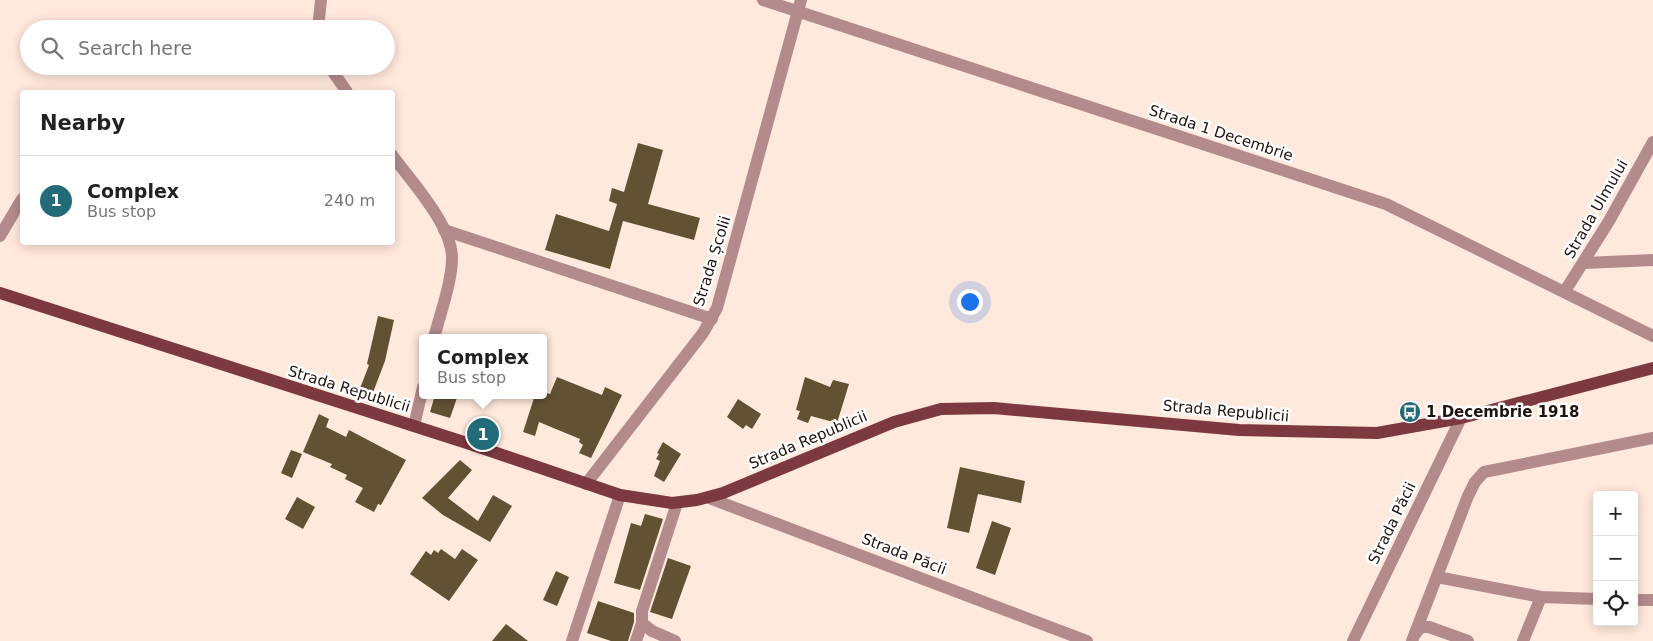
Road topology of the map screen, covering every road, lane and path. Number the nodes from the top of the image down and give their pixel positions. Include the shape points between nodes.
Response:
1 (321, 0) edge
2 (762, 0) edge
3 (799, 6) edge
4 (319, 20) edge
5 (335, 75) edge
6 (346, 90) edge
7 (1653, 142) edge
8 (395, 159) edge
9 (20, 202) edge
10 (444, 230) junction
11 (0, 236) edge
12 (1653, 260) edge
13 (1584, 263) junction
14 (1565, 291) junction
15 (0, 293) edge
16 (712, 319) junction
17 (435, 334) edge
18 (1653, 336) edge
19 (1653, 368) edge
20 (420, 399) edge
21 (1461, 418) junction
22 (414, 426) junction
23 (1653, 438) edge
24 (586, 484) junction
25 (620, 495) junction
26 (709, 498) junction
27 (677, 503) junction
28 (1437, 577) junction
29 (1541, 598) junction
30 (1593, 599) edge
31 (1638, 600) edge
32 (1653, 600) edge
33 (642, 623) junction
34 (1414, 637) edge
35 (572, 641) edge
36 (636, 641) edge
37 (675, 641) edge
38 (1087, 641) edge
39 (1352, 641) edge
40 (1468, 641) edge
41 (1522, 641) edge

1 - 4 street
2 - 3 street, Strada 1 Decembrie
3 - 14 street, Strada 1 Decembrie via 1386,204
3 - 16 street, Strada Școlii via 722,293
5 - 6 street
7 - 13 street, Strada Ulmului
8 - 10 street
9 - 11 street
10 - 16 street
10 - 17 street via 452,257
12 - 13 street
13 - 14 street, Strada Ulmului
14 - 18 street, Strada 1 Decembrie
15 - 22 main road, Strada Republicii
16 - 24 street, Strada Școlii
19 - 21 main road, Strada Republicii
20 - 22 street
21 - 26 main road, Strada Republicii via 1377,433 1316,434 994,408 941,409 894,422
21 - 39 street, Strada Păcii
22 - 24 main road, Strada Republicii
23 - 28 street via 1484,472 1468,496
24 - 25 main road, Strada Republicii
25 - 27 main road, Strada Republicii
25 - 35 street
26 - 27 main road, Strada Republicii
26 - 38 street, Strada Păcii
27 - 33 street via 646,595
28 - 29 street
28 - 34 street
29 - 30 street
29 - 41 street
31 - 32 street
33 - 36 street
33 - 37 street
34 - 40 street via 1420,627 1429,627

